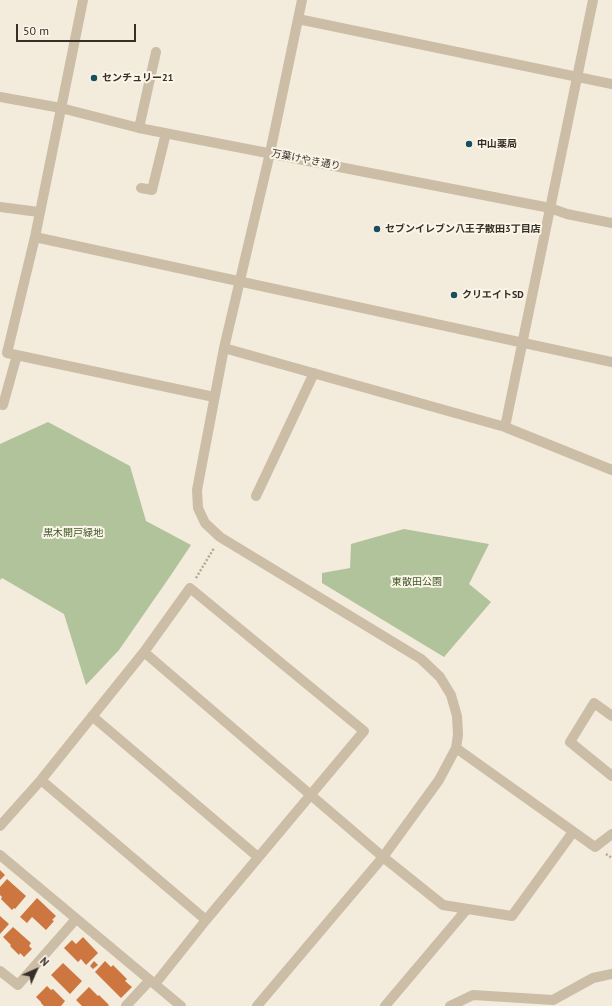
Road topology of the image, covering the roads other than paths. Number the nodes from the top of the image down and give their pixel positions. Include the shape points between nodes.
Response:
1 (83, 0) edge
2 (302, 0) edge
3 (593, 0) edge
4 (298, 19) junction
5 (156, 52) dead end
6 (578, 77) junction
7 (612, 84) edge
8 (0, 97) edge
9 (61, 108) junction
10 (139, 128) junction
11 (166, 133) junction
12 (270, 153) junction
13 (141, 188) dead end
14 (0, 207) edge
15 (550, 208) junction
16 (39, 212) junction
17 (612, 223) edge
18 (35, 237) junction
19 (240, 281) junction
20 (522, 342) junction
21 (224, 348) junction
22 (17, 355) junction
23 (612, 362) edge
24 (314, 373) junction
25 (214, 397) junction
26 (0, 404) edge
27 (505, 427) junction
28 (612, 470) edge
29 (256, 496) dead end
30 (144, 652) junction
31 (92, 716) junction
32 (612, 716) edge
33 (456, 748) junction
34 (612, 776) edge
35 (40, 780) junction
36 (311, 794) junction
37 (0, 826) edge
38 (573, 832) junction
39 (612, 834) edge
40 (0, 855) edge
41 (258, 857) junction
42 (383, 858) junction
43 (467, 909) junction
44 (76, 919) junction
45 (206, 920) junction
46 (0, 971) edge
47 (612, 974) edge
48 (152, 982) junction
49 (126, 1006) edge
50 (181, 1006) edge
51 (258, 1006) edge
52 (385, 1006) edge
53 (450, 1006) edge

1 - 9 street
2 - 4 street
3 - 6 street
4 - 6 street
4 - 12 street
5 - 10 street
6 - 7 street
6 - 15 street
8 - 9 street, 万葉けやき通り
9 - 10 street, 万葉けやき通り
9 - 16 street
10 - 11 street, 万葉けやき通り
11 - 12 street, 万葉けやき通り
11 - 13 street via 152,190
12 - 15 street, 万葉けやき通り
12 - 19 street
14 - 16 street
15 - 17 street, 万葉けやき通り
15 - 20 street
16 - 18 street
18 - 19 street
18 - 22 street via 7,353
19 - 20 street
19 - 21 street
20 - 23 street
20 - 27 street
21 - 24 street
21 - 25 street
22 - 25 street
22 - 26 street via 3,405
24 - 27 street
24 - 29 street
25 - 33 street via 197,490 198,508 204,523 220,537 421,659 440,677 451,695 457,716
27 - 28 street
30 - 31 street
30 - 36 street
30 - 36 street via 190,588 364,731
31 - 35 street
31 - 41 street
32 - 34 street via 594,702 570,742
33 - 38 street
33 - 42 street via 439,780
35 - 37 street
35 - 45 street
36 - 41 street
36 - 42 street
38 - 39 street via 595,848
38 - 43 street via 512,916
40 - 44 street
41 - 45 street
42 - 43 street via 443,905
42 - 51 street
43 - 52 street
44 - 46 street via 18,985
44 - 48 street
45 - 48 street
47 - 53 street via 593,978 553,1000 473,994
48 - 49 street
48 - 50 street

